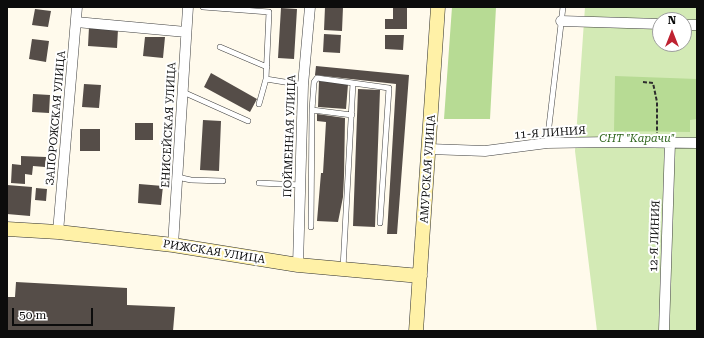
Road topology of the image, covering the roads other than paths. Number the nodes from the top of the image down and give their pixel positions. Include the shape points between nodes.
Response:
1 (77, 7) edge
2 (188, 7) edge
3 (203, 7) edge
4 (310, 7) edge
5 (438, 7) edge
6 (563, 7) edge
7 (561, 21) junction
8 (76, 22) junction
9 (652, 24) edge
10 (186, 32) junction
11 (220, 47) dead end
12 (267, 68) junction
13 (266, 79) junction
14 (353, 82) junction
15 (304, 84) junction
16 (183, 92) junction
17 (259, 104) dead end
18 (312, 110) junction
19 (352, 115) junction
20 (248, 121) dead end
21 (670, 142) junction
22 (547, 143) junction
23 (697, 143) edge
24 (429, 149) junction
25 (178, 177) junction
26 (224, 181) dead end
27 (259, 183) dead end
28 (301, 185) junction
29 (380, 223) dead end
30 (311, 227) dead end
31 (7, 229) edge
32 (58, 232) junction
33 (173, 245) junction
34 (298, 265) junction
35 (343, 269) junction
36 (420, 276) junction
37 (416, 331) edge
38 (664, 331) edge

1 - 8 street, ЗАПОРОЖСКАЯ УЛИЦА
2 - 10 street, ЕНИСЕЙСКАЯ УЛИЦА
3 - 12 lane via 269,12
4 - 15 street, ПОЙМЕННАЯ УЛИЦА
5 - 24 street, АМУРСКАЯ УЛИЦА
6 - 7 lane
7 - 9 street
7 - 22 lane
8 - 10 street
8 - 32 street, ЗАПОРОЖСКАЯ УЛИЦА
10 - 16 street, ЕНИСЕЙСКАЯ УЛИЦА
11 - 12 lane
12 - 13 lane
13 - 15 lane
13 - 17 lane
14 - 18 lane via 317,78 314,82
14 - 19 lane
14 - 29 lane via 389,88
15 - 28 street, ПОЙМЕННАЯ УЛИЦА
16 - 20 lane
16 - 25 street, ЕНИСЕЙСКАЯ УЛИЦА
18 - 19 lane
18 - 30 lane
19 - 35 lane
21 - 22 street, 11-Я ЛИНИЯ
21 - 23 street, 11-Я ЛИНИЯ
21 - 38 street, 12-Я ЛИНИЯ
22 - 24 street, 11-Я ЛИНИЯ via 485,151
24 - 36 street, АМУРСКАЯ УЛИЦА
25 - 26 lane
25 - 33 street, ЕНИСЕЙСКАЯ УЛИЦА
27 - 28 lane
28 - 34 street, ПОЙМЕННАЯ УЛИЦА
31 - 32 street, РИЖСКАЯ УЛИЦА
32 - 33 street, РИЖСКАЯ УЛИЦА
33 - 34 street, РИЖСКАЯ УЛИЦА
34 - 35 street, РИЖСКАЯ УЛИЦА
35 - 36 street, РИЖСКАЯ УЛИЦА
36 - 37 street, АМУРСКАЯ УЛИЦА

